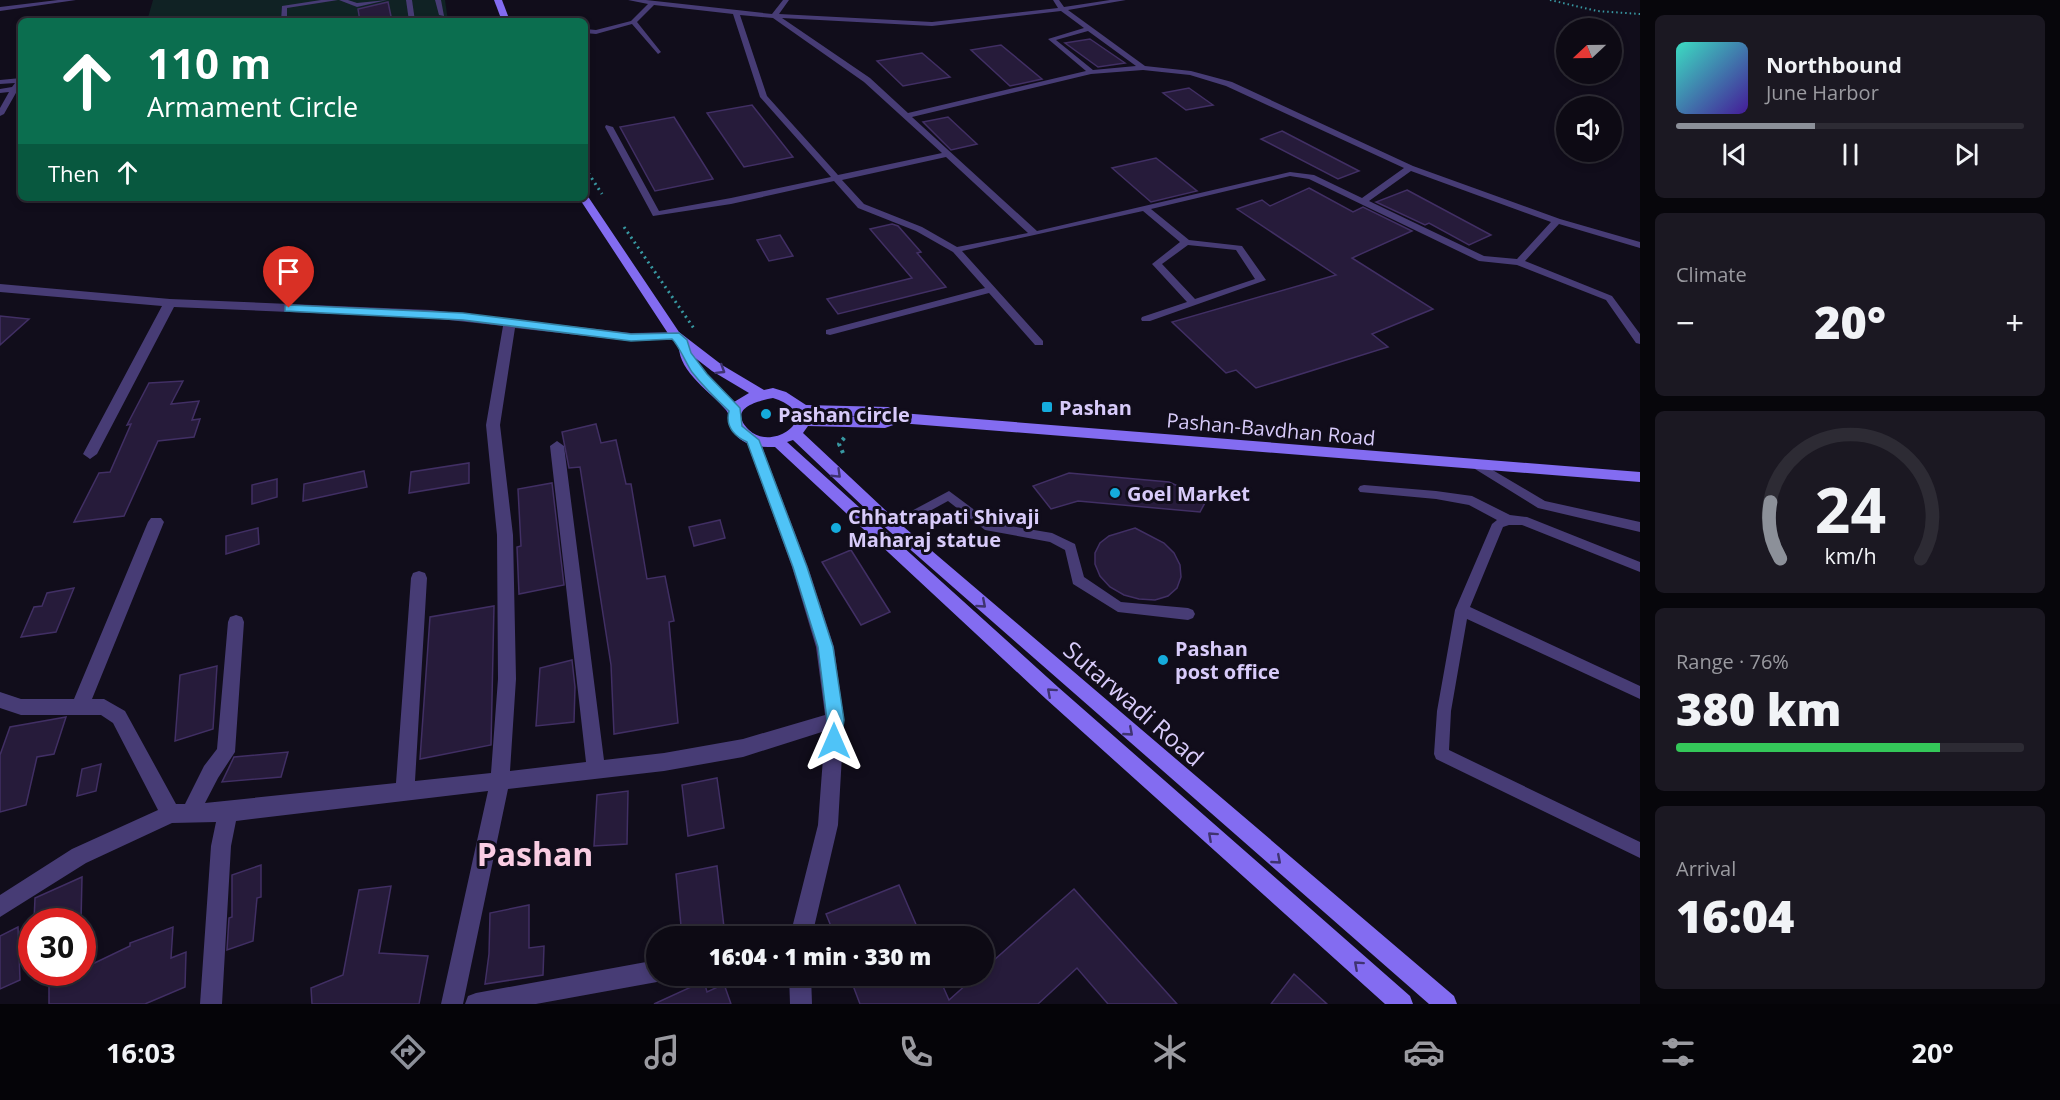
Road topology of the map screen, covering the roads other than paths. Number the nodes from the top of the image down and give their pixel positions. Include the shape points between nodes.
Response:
1 (73, 0) edge
2 (335, 0) edge
3 (342, 0) edge
4 (384, 0) edge
5 (409, 0) edge
6 (438, 0) edge
7 (498, 0) edge
8 (631, 0) edge
9 (720, 0) edge
10 (786, 0) edge
11 (1056, 0) edge
12 (1123, 0) edge
13 (652, 3) junction
14 (0, 9) edge
15 (709, 9) junction
16 (1062, 9) junction
17 (735, 11) junction
18 (442, 15) dead end
19 (774, 16) junction
20 (284, 18) edge
21 (412, 18) edge
22 (505, 18) edge
23 (633, 22) junction
24 (1090, 29) junction
25 (588, 31) edge
26 (658, 52) dead end
27 (1143, 68) junction
28 (1091, 72) junction
29 (18, 80) edge
30 (0, 82) edge
31 (18, 84) edge
32 (15, 89) junction
33 (0, 91) edge
34 (0, 114) edge
35 (907, 116) junction
36 (609, 127) dead end
37 (949, 154) junction
38 (1410, 168) junction
39 (838, 179) junction
40 (586, 201) edge
41 (1362, 202) junction
42 (1144, 208) junction
43 (1557, 221) junction
44 (1035, 234) junction
45 (1186, 242) junction
46 (1640, 245) edge
47 (956, 250) junction
48 (1519, 262) junction
49 (5, 288) edge
50 (991, 290) junction
51 (0, 298) edge
52 (170, 303) junction
53 (1193, 303) junction
54 (1146, 319) dead end
55 (510, 322) junction
56 (830, 332) dead end
57 (679, 339) junction
58 (1640, 341) edge
59 (1039, 343) dead end
60 (761, 394) junction
61 (735, 411) junction
62 (800, 421) junction
63 (753, 440) junction
64 (777, 441) junction
65 (557, 446) dead end
66 (90, 454) dead end
67 (1479, 466) junction
68 (1640, 477) edge
69 (1364, 489) dead end
70 (1508, 519) junction
71 (156, 522) dead end
72 (893, 526) junction
73 (1640, 527) edge
74 (1640, 567) edge
75 (419, 579) dead end
76 (1462, 610) junction
77 (1188, 614) dead end
78 (236, 622) dead end
79 (1640, 693) edge
80 (0, 700) edge
81 (80, 707) junction
82 (835, 720) junction
83 (596, 770) junction
84 (500, 781) junction
85 (405, 792) junction
86 (191, 812) junction
87 (228, 813) junction
88 (171, 814) junction
89 (1640, 850) edge
90 (0, 907) edge
91 (803, 926) edge
92 (646, 973) edge
93 (800, 986) edge
94 (211, 1004) edge
95 (452, 1004) edge
96 (476, 1004) edge
97 (801, 1004) edge
98 (1402, 1004) edge
99 (1446, 1004) edge

1 - 14 lane
2 - 20 lane via 284,7
3 - 4 lane via 357,5
5 - 21 lane
6 - 18 lane
7 - 22 main road
8 - 13 lane
9 - 15 lane
10 - 19 lane
11 - 16 lane
12 - 16 lane
13 - 15 lane
13 - 23 lane
15 - 17 lane
16 - 19 lane via 932,24
16 - 24 lane
17 - 19 lane
17 - 39 lane via 764,97
19 - 35 lane via 867,80
23 - 25 lane
23 - 26 lane
24 - 27 lane
24 - 28 lane via 1051,39
27 - 28 lane
27 - 38 lane via 1191,73 1229,84
28 - 35 lane
29 - 30 lane
31 - 32 lane
32 - 33 lane
32 - 34 lane
35 - 37 lane
36 - 39 lane via 656,214
37 - 39 lane
37 - 44 lane
38 - 41 lane
38 - 43 lane
39 - 47 lane via 861,206
40 - 57 main road
41 - 42 lane via 1311,177 1290,174
41 - 48 lane via 1482,259
42 - 44 lane
42 - 45 lane
43 - 46 lane
43 - 48 lane
44 - 47 lane
45 - 53 lane via 1157,264
45 - 53 lane via 1239,249 1261,280
47 - 50 lane
48 - 58 lane via 1609,298
49 - 51 street
49 - 52 street
50 - 56 lane
50 - 59 lane
52 - 55 street via 431,314
52 - 66 street
53 - 54 lane
55 - 57 street
55 - 84 street via 494,425 505,535 507,679
57 -> 60 main road
57 - 61 main road via 703,377
60 - 61 main road via 741,403
60 - 62 main road via 785,395 794,400
61 - 63 main road via 736,428
62 - 64 main road
62 - 67 main road, Pashan-Bavdhan Road via 885,423 898,418
62 -> 72 main road, Sutarwadi Road
63 - 64 main road
63 - 82 street via 825,647
98 -> 64 main road via 1052,693
65 - 83 street
67 - 68 main road, Pashan-Bavdhan Road
67 - 73 lane via 1542,506
69 - 70 lane via 1472,501
70 - 74 lane via 1524,520
70 - 76 lane via 1498,524
71 - 81 street
72 - 77 lane via 949,495 989,527 1052,538 1071,547 1078,580 1118,607
72 -> 99 main road, Sutarwadi Road
75 - 85 street
76 - 79 lane
76 - 89 lane via 1444,711 1441,754
78 - 86 street via 226,752
80 - 81 street via 21,707
81 - 88 street via 104,707 119,717
82 - 83 street via 743,748
82 - 91 street via 828,825
83 - 84 street
84 - 85 street
84 - 95 street
85 - 87 street
86 - 87 street
86 - 88 street
87 - 94 street via 221,846
88 - 90 street via 79,856
92 - 96 street
93 - 97 street

